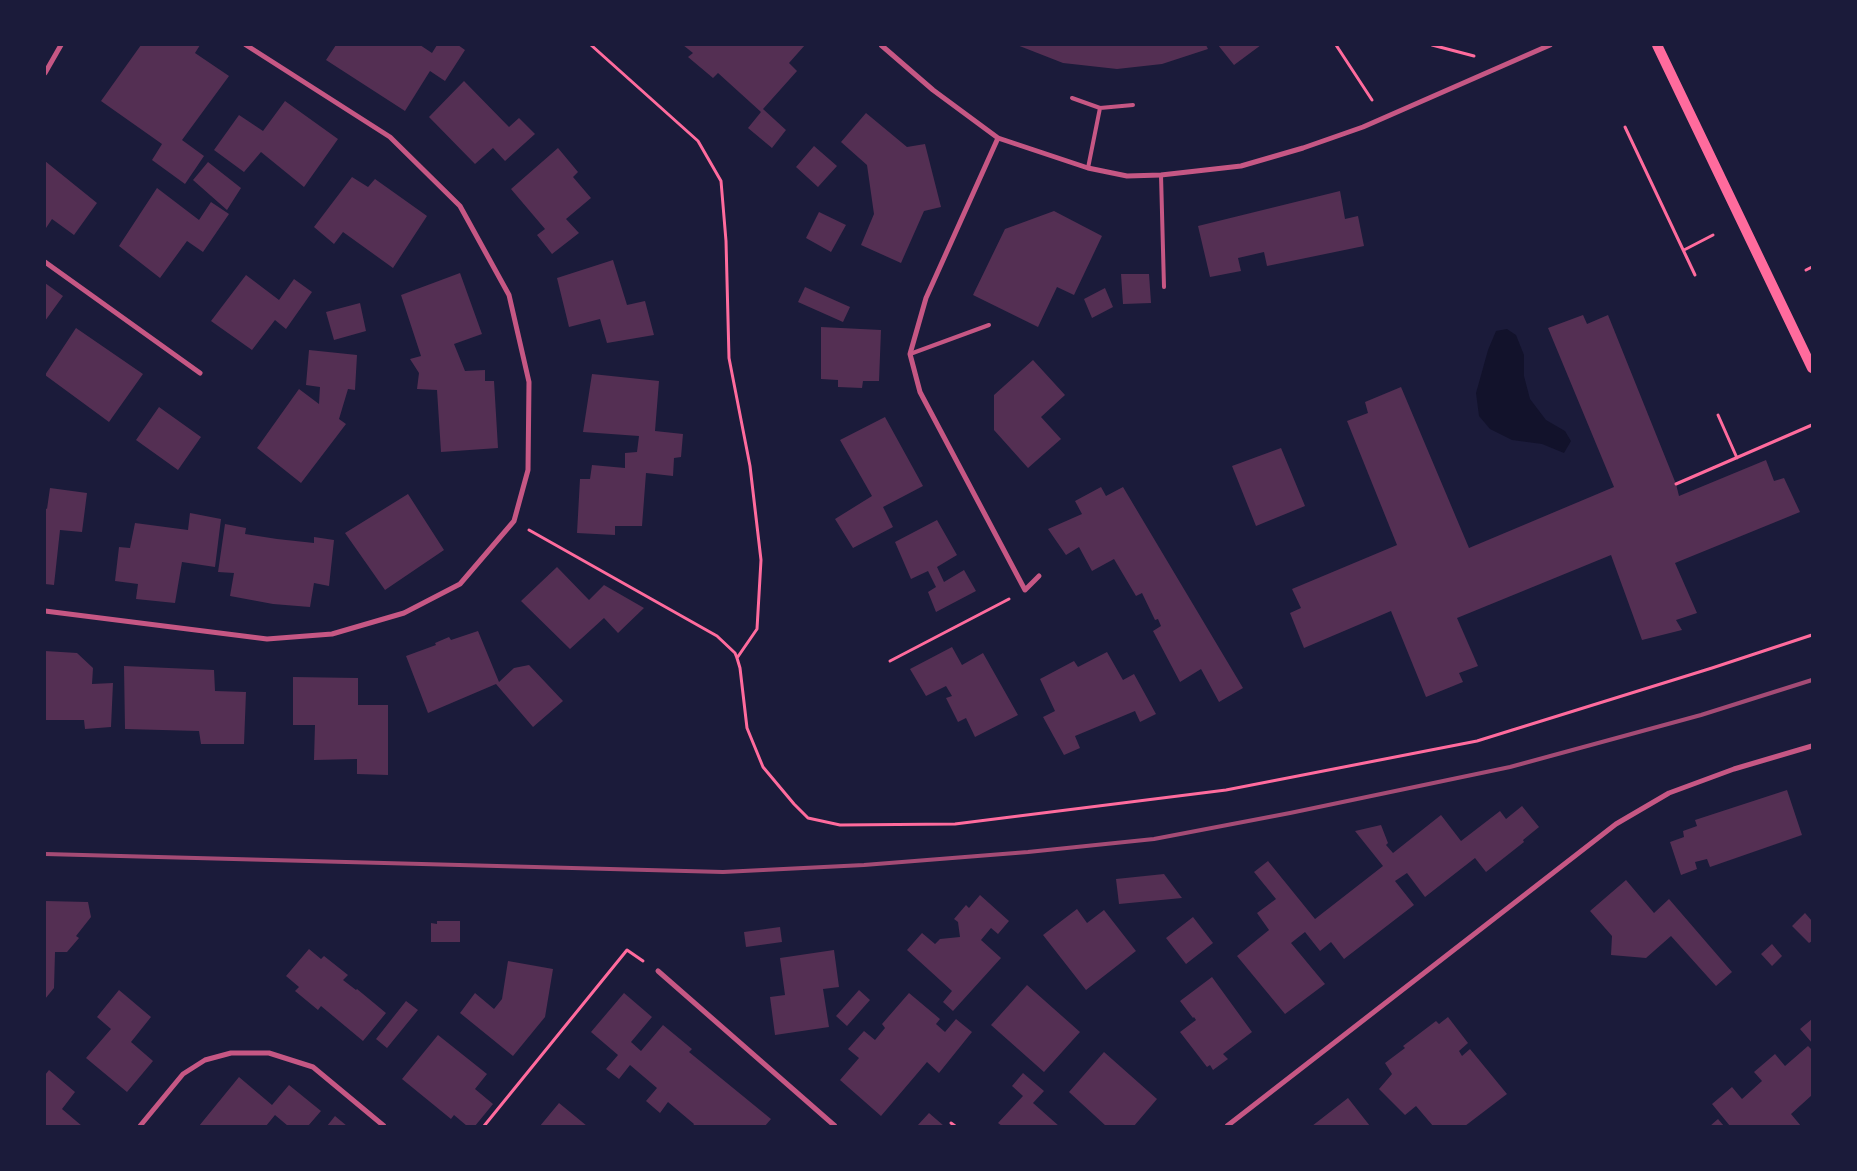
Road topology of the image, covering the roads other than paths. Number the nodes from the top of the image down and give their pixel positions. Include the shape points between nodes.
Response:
1 (62, 45) edge
2 (246, 45) edge
3 (881, 45) edge
4 (1550, 45) edge
5 (1657, 45) edge
6 (45, 73) edge
7 (1072, 98) dead end
8 (1133, 104) dead end
9 (1100, 108) junction
10 (998, 138) junction
11 (1088, 168) junction
12 (1160, 175) junction
13 (45, 262) edge
14 (1164, 287) dead end
15 (988, 325) dead end
16 (910, 354) junction
17 (1812, 368) edge
18 (200, 373) dead end
19 (1040, 576) dead end
20 (45, 611) edge
21 (1812, 746) edge
22 (658, 971) road end
23 (140, 1126) edge
24 (384, 1126) edge
25 (835, 1126) edge
26 (1227, 1126) edge

1 - 6 street
2 - 20 street via 390,137 460,206 509,295 530,382 528,470 514,521 460,584 404,613 332,634 267,639
3 - 10 street via 933,90
4 - 12 street via 1363,127 1304,148 1241,166
5 - 17 main road
7 - 9 lane
8 - 9 lane
9 - 11 lane
10 - 11 street
10 - 16 street via 926,298
11 - 12 street via 1127,176
12 - 14 lane
13 - 18 street
15 - 16 lane
16 - 19 street via 920,392 1025,590
21 - 26 street via 1668,793 1616,824
22 - 25 street
23 - 24 street via 183,1074 205,1060 231,1053 269,1053 313,1067

